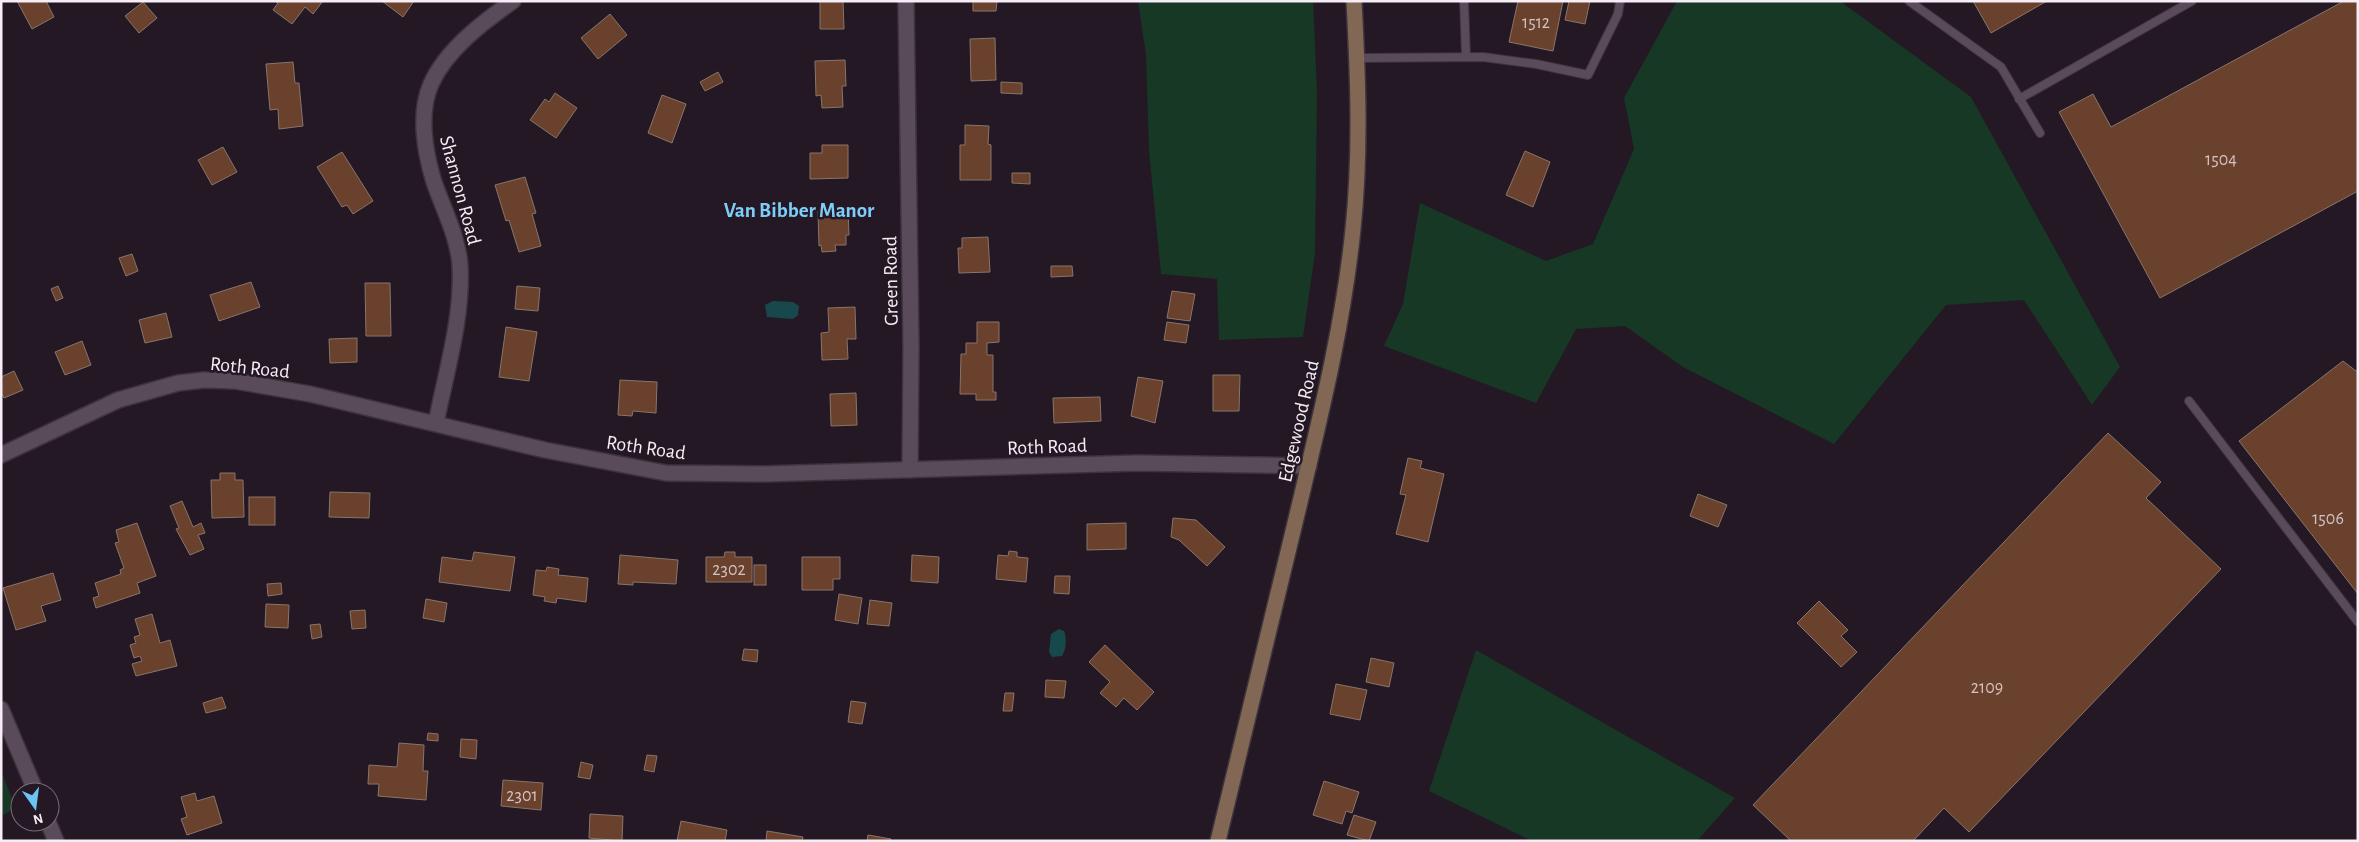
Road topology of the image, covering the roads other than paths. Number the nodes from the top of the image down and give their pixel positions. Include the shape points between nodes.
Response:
1 (513, 1) edge
2 (906, 1) edge
3 (1354, 1) edge
4 (1464, 1) edge
5 (1620, 1) edge
6 (1910, 1) edge
7 (2192, 1) edge
8 (1466, 56) junction
9 (1357, 58) junction
10 (2019, 99) junction
11 (2040, 133) dead end
12 (2189, 401) dead end
13 (436, 423) junction
14 (1, 455) edge
15 (1309, 466) junction
16 (910, 470) junction
17 (2358, 622) edge
18 (1, 709) edge
19 (32, 782) edge
20 (1218, 841) edge

1 - 13 street, Shannon Road via 482,25 439,70 430,86 425,107 425,141 460,264 458,304
2 - 16 street, Green Road
3 - 9 street, Edgewood Road
4 - 8 lane
5 - 8 lane via 1618,14 1588,75 1536,64
6 - 10 lane via 2001,67
7 - 10 lane
8 - 9 lane
9 - 15 street, Edgewood Road via 1358,162 1354,228 1342,312
10 - 11 lane
12 - 17 lane
13 - 14 street, Roth Road via 310,394 235,381 204,380 118,400
13 - 16 street, Roth Road via 545,450 666,473
15 - 16 street, Roth Road via 1137,463
15 - 20 street, Edgewood Road
18 - 19 street

